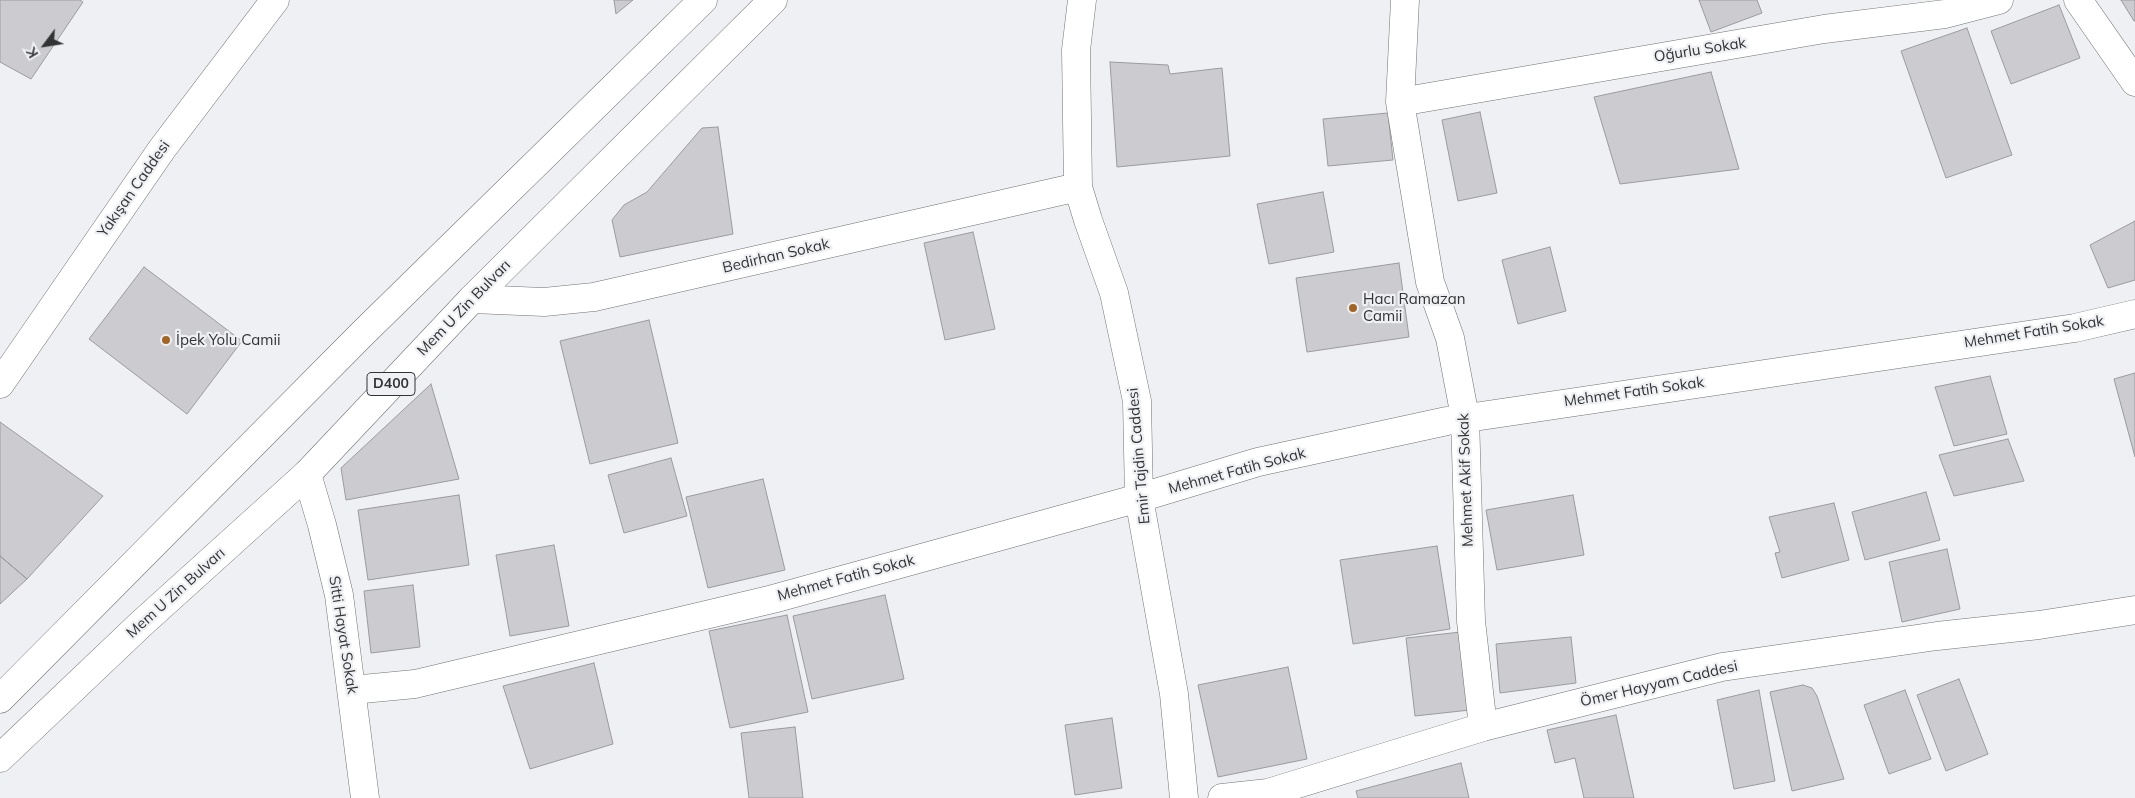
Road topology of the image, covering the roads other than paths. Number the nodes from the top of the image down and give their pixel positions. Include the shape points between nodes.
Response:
1 (275, 0) edge
2 (702, 0) edge
3 (773, 0) edge
4 (1082, 0) edge
5 (1405, 0) edge
6 (1999, 0) edge
7 (2078, 0) edge
8 (2135, 82) edge
9 (1400, 102) junction
10 (1078, 187) junction
11 (472, 299) junction
12 (2135, 314) edge
13 (0, 384) edge
14 (1465, 417) junction
15 (307, 474) junction
16 (1140, 498) junction
17 (2135, 610) edge
18 (352, 690) junction
19 (0, 698) edge
20 (1483, 728) junction
21 (0, 758) edge
22 (365, 798) edge
23 (1184, 798) edge
24 (1222, 798) edge

1 - 13 street, Yakışan Caddesi via 162,149
2 - 19 street via 362,334
3 - 11 street, Mem U Zin Bulvarı / D400
4 - 10 street, Emir Tajdin Caddesi via 1076,50
5 - 9 street, Mehmet Akif Sokak
6 - 9 street, Oğurlu Sokak via 1945,14 1824,30
7 - 8 street
9 - 14 street, Mehmet Akif Sokak via 1430,282 1450,338
10 - 11 street, Bedirhan Sokak via 594,297 544,302
10 - 16 street, Emir Tajdin Caddesi via 1114,293 1138,401
11 - 15 street, Mem U Zin Bulvarı / D400
12 - 14 street, Mehmet Fatih Sokak via 2075,328
14 - 16 street, Mehmet Fatih Sokak via 1258,462
14 - 20 street, Mehmet Akif Sokak via 1471,621
15 - 18 street, Sitti Hayat Sokak via 339,595
15 - 21 street, Mem U Zin Bulvarı / D400 via 141,624
16 - 18 street, Mehmet Fatih Sokak via 773,599 415,684
16 - 23 street, Emir Tajdin Caddesi via 1174,694
17 - 20 street, Ömer Hayyam Caddesi via 1722,668
18 - 22 street, Sitti Hayat Sokak
20 - 24 street, Ömer Hayyam Caddesi via 1268,793

